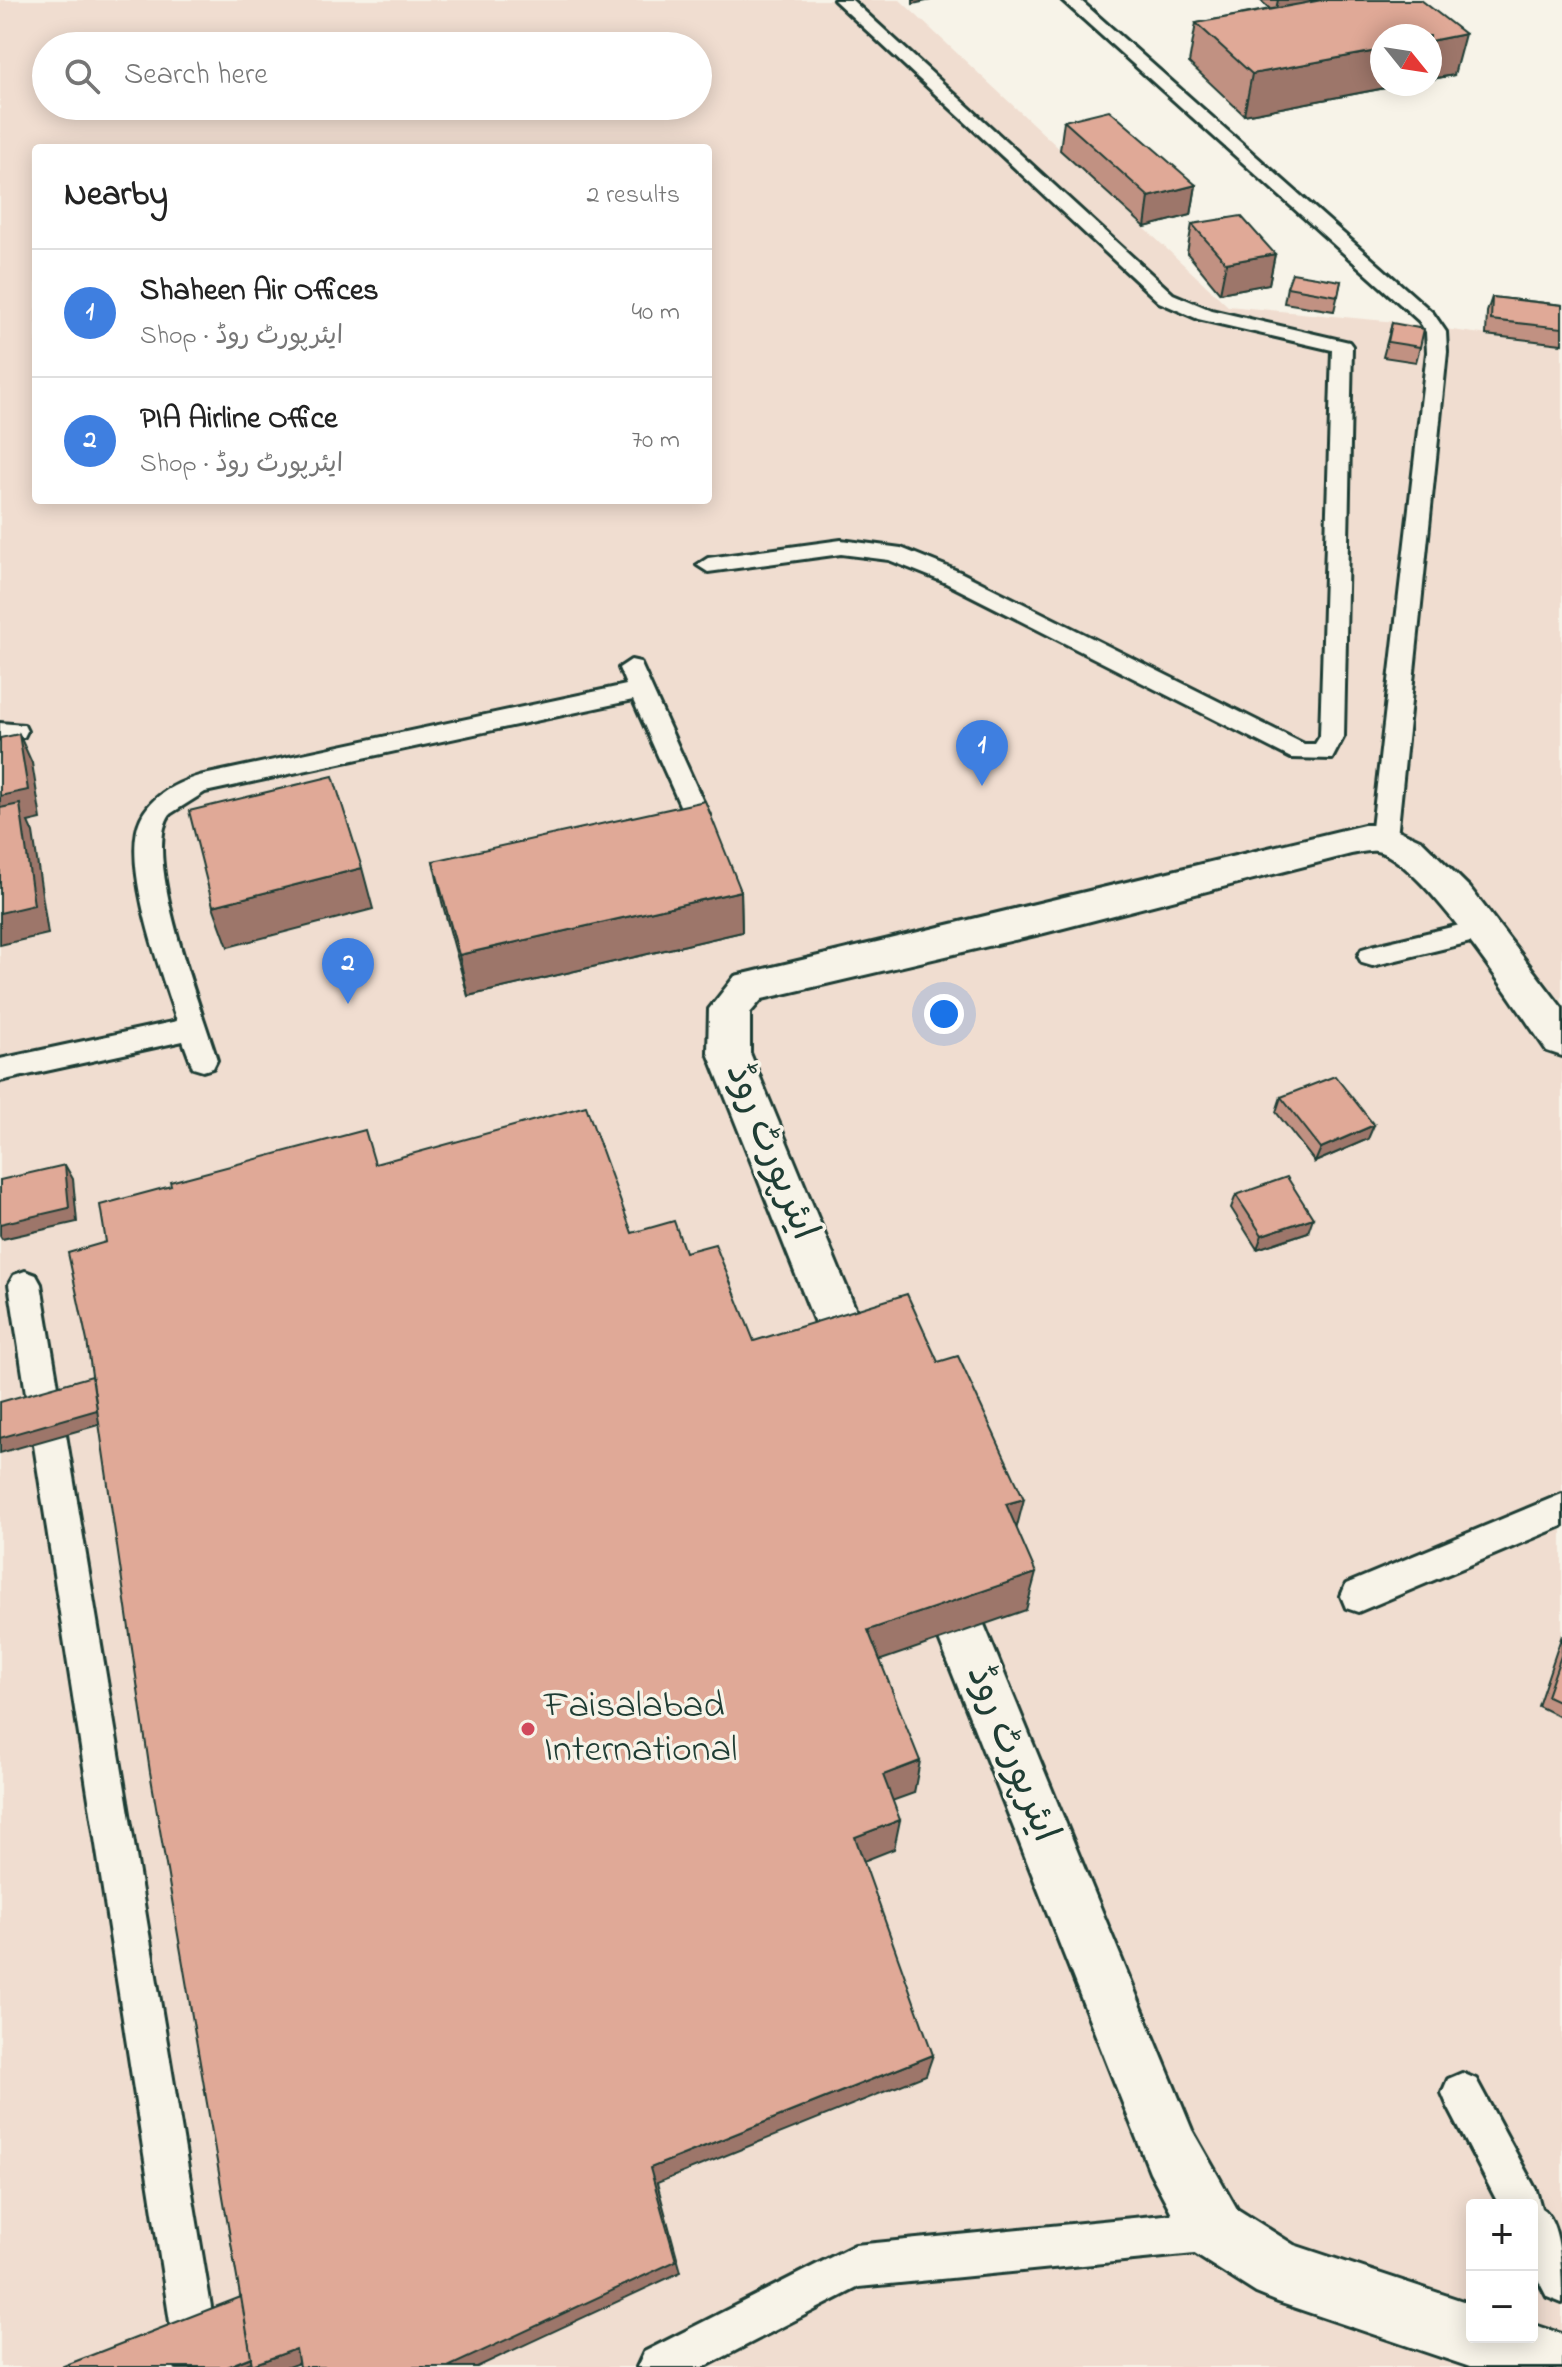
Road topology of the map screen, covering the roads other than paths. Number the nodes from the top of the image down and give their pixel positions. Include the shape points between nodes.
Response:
1 (842, 0) edge
2 (1070, 0) edge
3 (708, 565) dead end
4 (696, 815) edge
5 (1384, 837) junction
6 (1481, 930) junction
7 (1372, 956) dead end
8 (194, 1028) junction
9 (1562, 1040) edge
10 (203, 1060) dead end
11 (0, 1070) edge
12 (25, 1284) dead end
13 (874, 1413) edge
14 (1562, 1510) edge
15 (921, 1530) edge
16 (1358, 1596) dead end
17 (1462, 2093) dead end
18 (1518, 2199) edge
19 (1215, 2231) junction
20 (1538, 2236) edge
21 (1562, 2282) edge
22 (1466, 2333) edge
23 (1495, 2343) edge
24 (1562, 2366) edge
25 (199, 2367) edge
26 (659, 2367) edge

1 - 3 lane via 1166,298 1205,315 1342,346 1332,736 1323,753 1300,752 952,577 893,553 841,547
2 - 5 lane via 1426,317 1436,332
4 - 8 lane via 636,679 199,785 169,798 152,820 148,840 150,879
5 - 6 street via 1417,855
5 - 13 street, ایئرپورٹ روڈ via 1351,840 749,987 730,1009 729,1053
6 - 7 lane
6 - 9 street
8 - 10 lane
8 - 11 lane
12 - 25 lane
14 - 16 lane
15 - 19 street, ایئرپورٹ روڈ via 1171,2151
17 - 18 lane
19 - 22 street, ایئرپورٹ روڈ via 1278,2271
19 - 26 lane via 855,2266
20 - 21 lane
23 - 24 street, ایئرپورٹ روڈ

